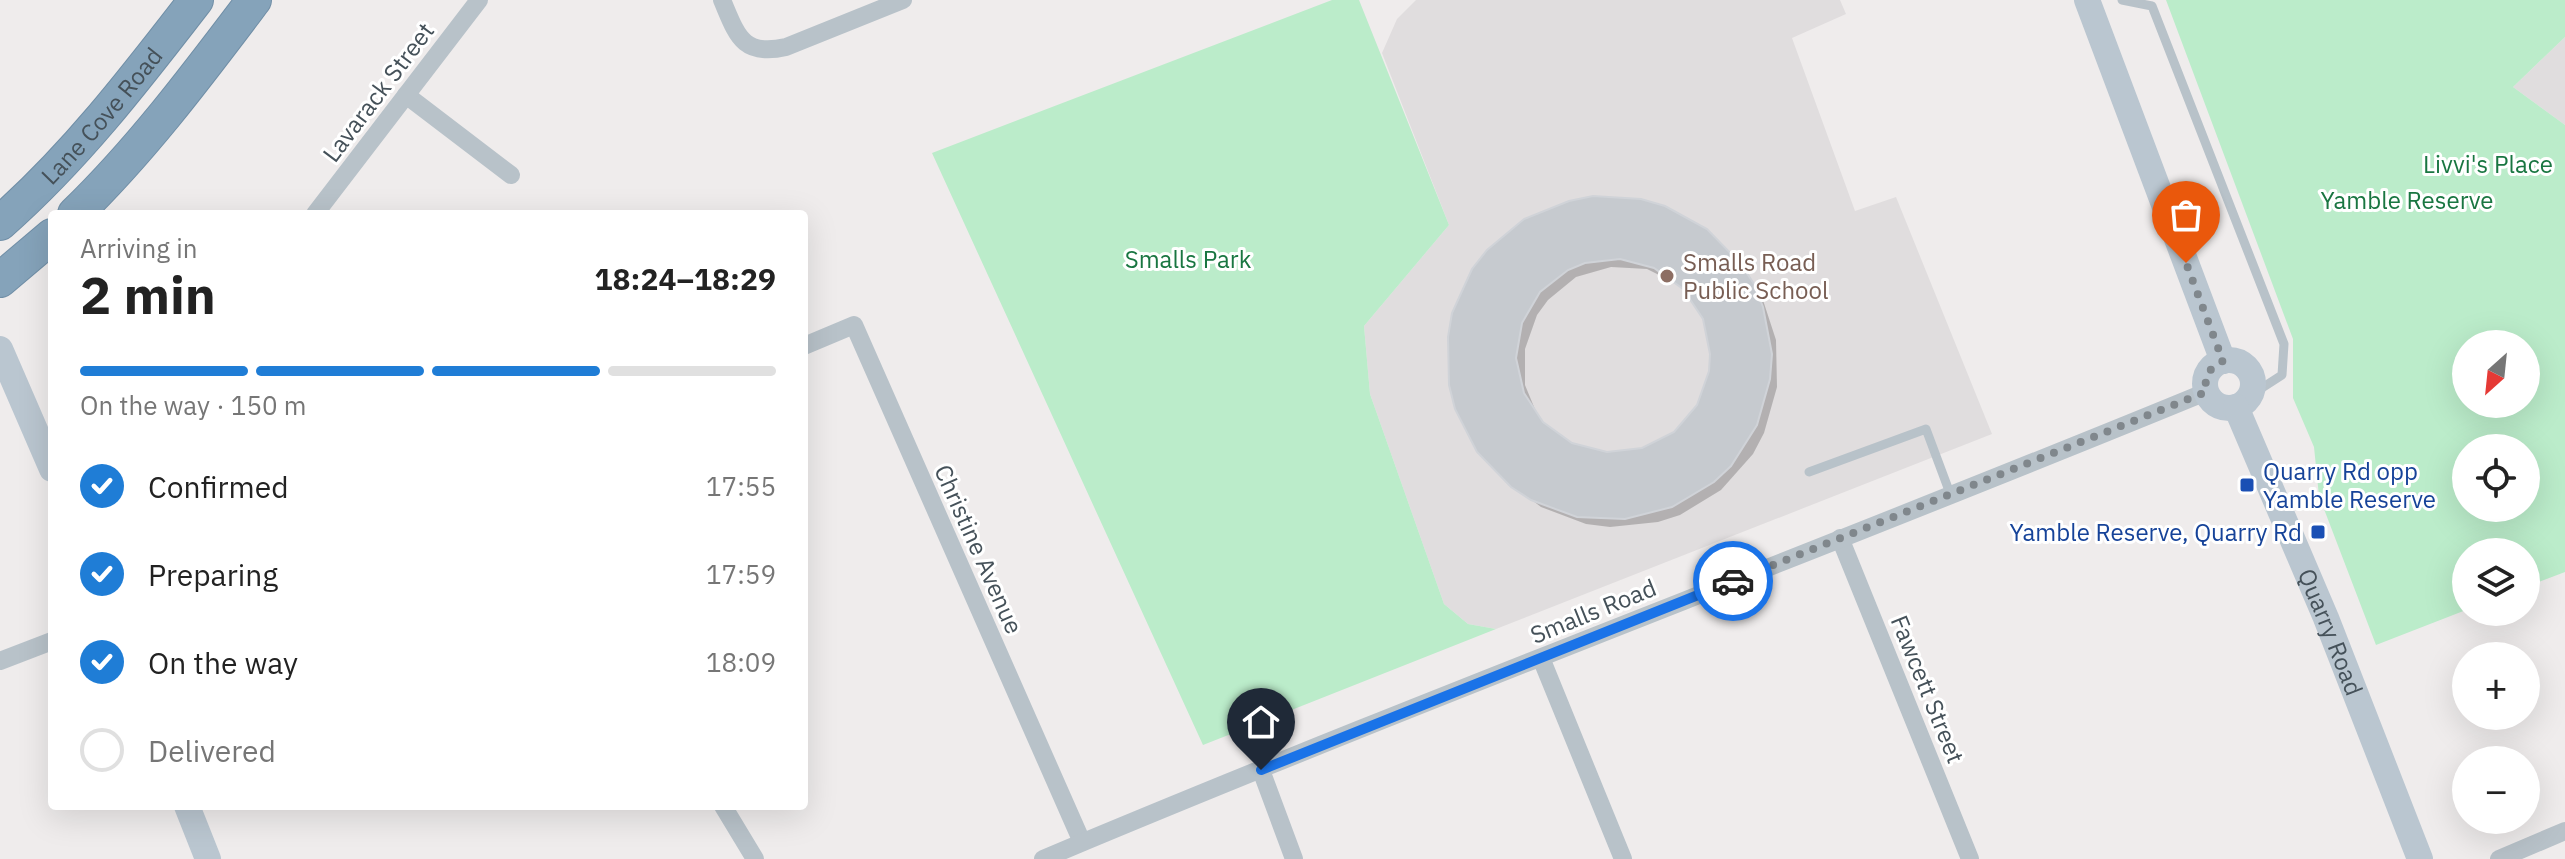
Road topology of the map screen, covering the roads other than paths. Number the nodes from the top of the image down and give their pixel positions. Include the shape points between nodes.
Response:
1 (196, 0) edge
2 (254, 0) edge
3 (479, 0) edge
4 (722, 0) edge
5 (903, 0) edge
6 (2087, 0) edge
7 (2122, 0) edge
8 (406, 95) junction
9 (511, 175) dead end
10 (79, 210) edge
11 (318, 210) edge
12 (0, 223) edge
13 (48, 239) edge
14 (0, 280) edge
15 (808, 344) edge
16 (0, 349) edge
17 (2223, 361) junction
18 (2206, 392) junction
19 (2243, 401) junction
20 (42, 424) edge
21 (48, 451) edge
22 (1809, 472) dead end
23 (1951, 496) junction
24 (1840, 538) junction
25 (48, 643) edge
26 (1541, 658) junction
27 (0, 661) edge
28 (1261, 770) junction
29 (189, 810) edge
30 (725, 810) edge
31 (2565, 831) edge
32 (1082, 842) junction
33 (208, 859) edge
34 (755, 859) edge
35 (1043, 859) edge
36 (1294, 859) edge
37 (1623, 859) edge
38 (1970, 859) edge
39 (2420, 859) edge
40 (2499, 859) edge

1 - 12 highway, Lane Cove Road via 110,111
2 - 10 highway, Lane Cove Road via 166,115
3 - 8 street, Lavarack Street
4 - 5 street via 744,42 770,51
6 - 17 street
7 - 19 lane via 2152,6 2284,344 2282,375
8 - 9 street
8 - 11 street, Lavarack Street
13 - 14 highway
15 - 32 street, Christine Avenue via 854,325
16 - 20 street
17 - 18 street via 2206,377
17 - 19 street via 2238,362 2250,372 2253,380
18 - 19 street via 2215,404 2229,408
18 - 23 street, Smalls Road
19 - 39 street, Quarry Road
20 - 21 street
22 - 23 lane via 1926,429
23 - 24 street, Smalls Road
24 - 26 street, Smalls Road
24 - 38 street, Fawcett Street
25 - 27 street
26 - 28 street, Smalls Road
26 - 37 street
28 - 32 street, Smalls Road
28 - 36 street
29 - 33 street
30 - 34 street
31 - 40 street
32 - 35 street, Smalls Road

